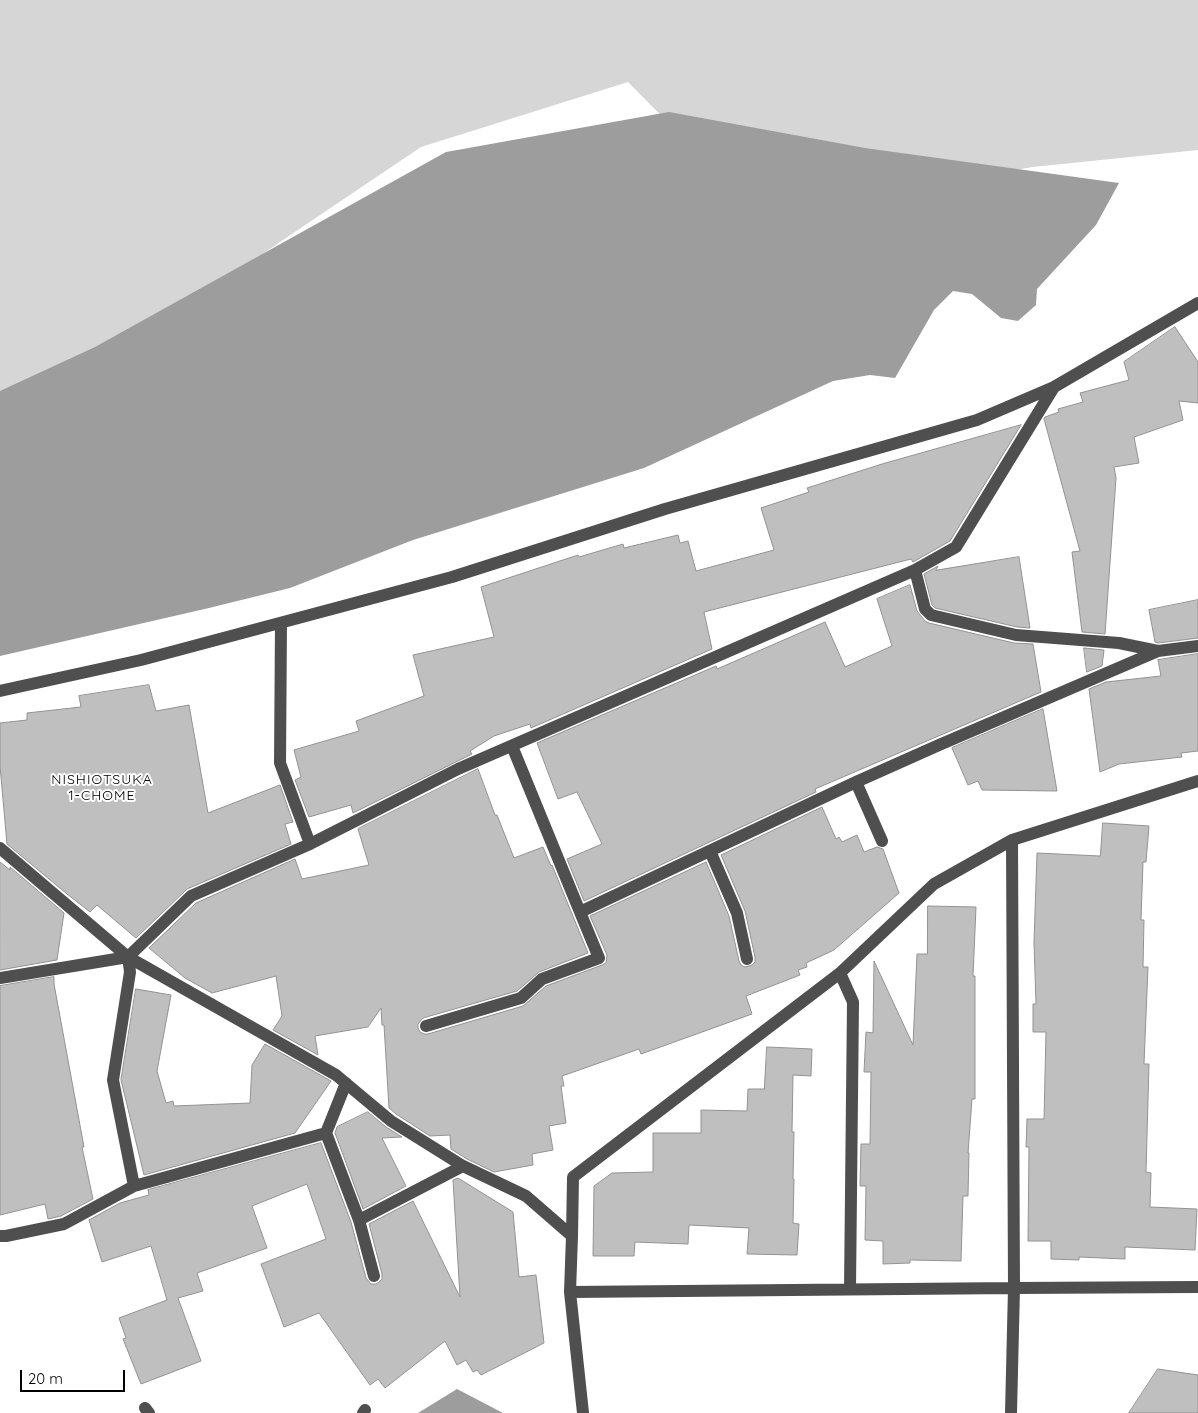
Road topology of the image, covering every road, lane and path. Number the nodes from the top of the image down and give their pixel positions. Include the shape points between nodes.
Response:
1 (1198, 303) edge
2 (1054, 386) junction
3 (915, 570) junction
4 (281, 623) junction
5 (1198, 646) edge
6 (1158, 651) junction
7 (0, 691) edge
8 (512, 746) junction
9 (1198, 781) edge
10 (856, 782) junction
11 (1012, 840) junction
12 (882, 842) dead end
13 (310, 844) junction
14 (0, 848) edge
15 (710, 851) junction
16 (580, 912) junction
17 (128, 957) junction
18 (747, 959) dead end
19 (840, 973) junction
20 (0, 978) edge
21 (426, 1026) dead end
22 (346, 1082) junction
23 (326, 1133) junction
24 (463, 1166) junction
25 (134, 1186) junction
26 (359, 1220) junction
27 (0, 1236) edge
28 (572, 1236) junction
29 (374, 1276) dead end
30 (1198, 1287) edge
31 (1014, 1288) junction
32 (850, 1289) junction
33 (570, 1292) junction
34 (583, 1413) edge
35 (1011, 1413) edge

1 - 2 street
2 - 3 street via 956,547
2 - 4 street via 977,420 665,509 452,578
3 - 6 street via 925,609 931,615 1016,635 1119,643
3 - 8 street
4 - 7 street via 141,660
4 - 13 street via 280,763
5 - 6 street
6 - 10 street
8 - 13 street via 458,769
8 - 16 street
9 - 11 street
10 - 12 street
10 - 15 street
11 - 19 street via 934,884
11 - 31 street
13 - 17 street via 191,896
14 - 17 street
15 - 16 street
15 - 18 street via 737,912
16 - 21 street via 599,958 542,978 521,998
17 - 20 street
17 - 22 street
17 - 25 street via 130,972 113,1080
19 - 28 street via 573,1177
19 - 32 street via 853,1002
22 - 23 street
22 - 24 street via 391,1121
23 - 25 street
23 - 26 street
24 - 26 street
24 - 28 street via 526,1196
25 - 27 street via 64,1224
26 - 29 street
28 - 33 street
30 - 31 street
31 - 32 street
31 - 35 street
32 - 33 street
33 - 34 street

